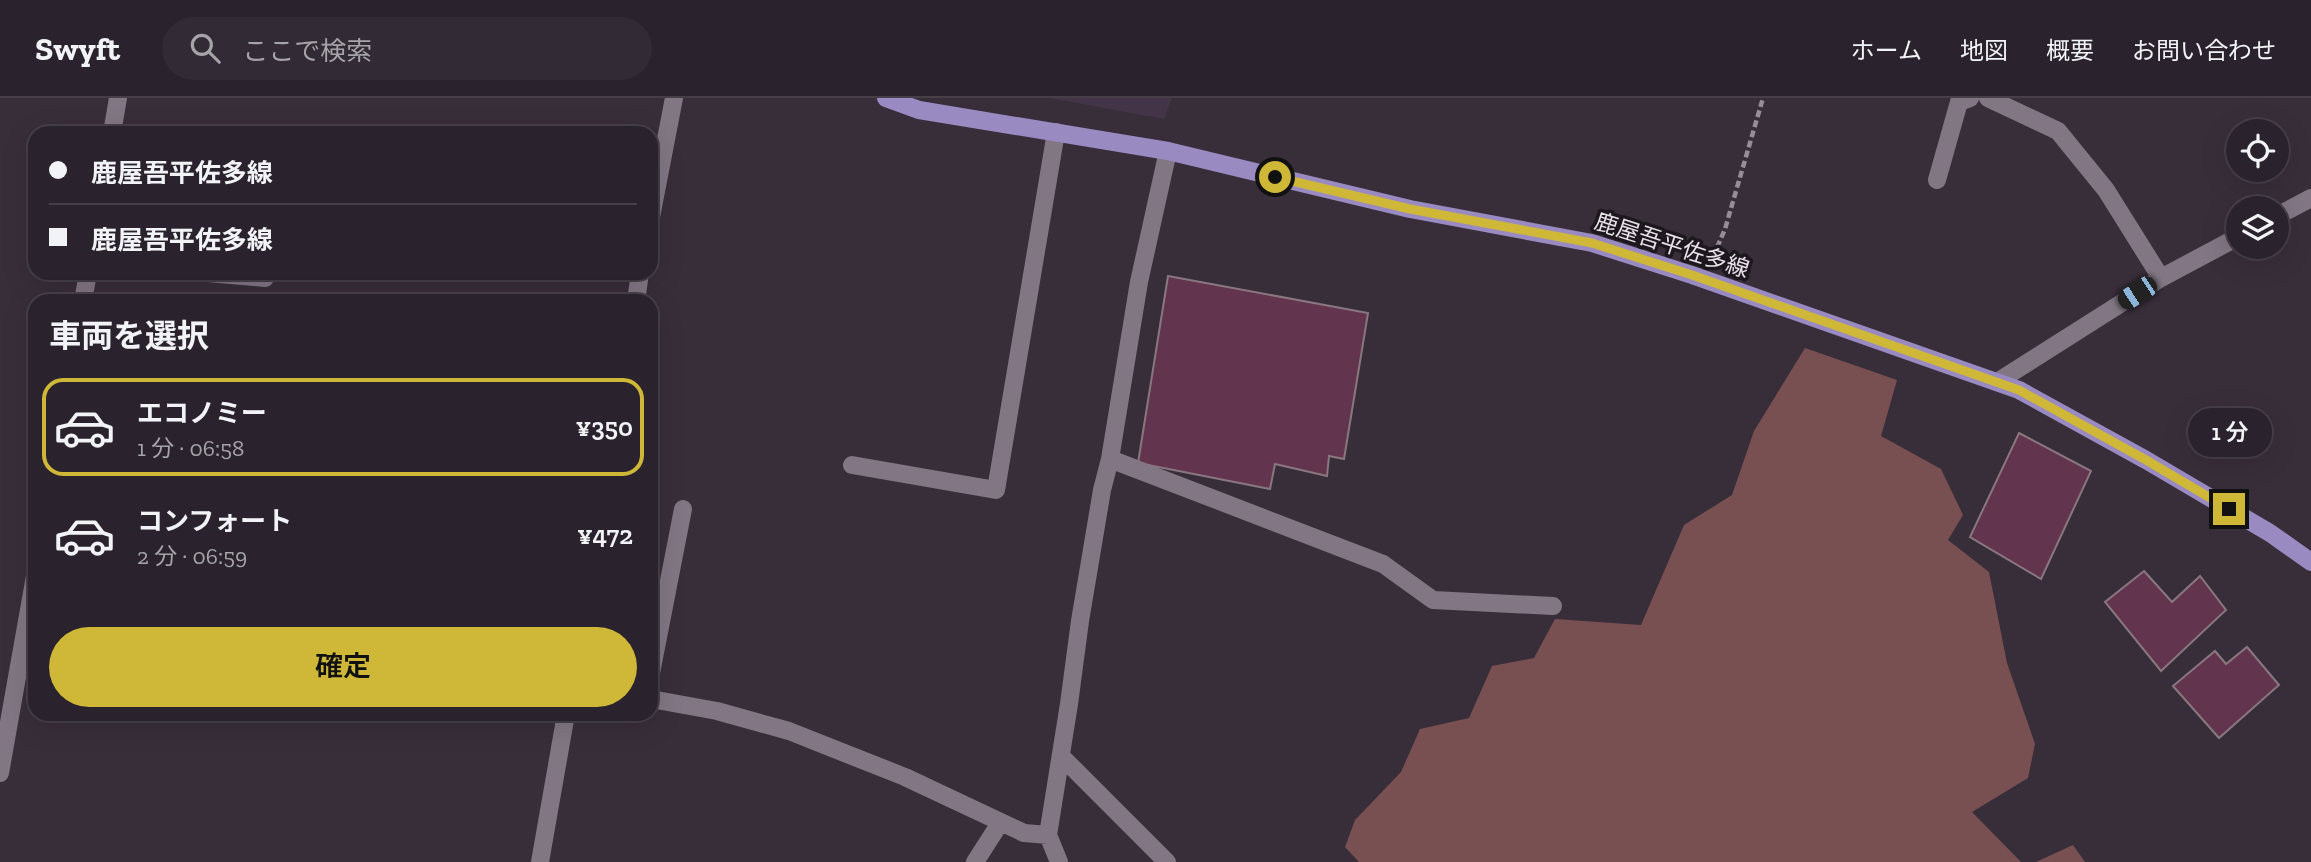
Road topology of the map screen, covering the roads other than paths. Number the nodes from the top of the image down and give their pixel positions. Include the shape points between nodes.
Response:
1 (118, 98) edge
2 (674, 98) edge
3 (886, 98) edge
4 (1970, 98) edge
5 (1988, 98) edge
6 (113, 126) edge
7 (1056, 132) junction
8 (1168, 151) junction
9 (1937, 180) dead end
10 (658, 181) edge
11 (2311, 198) edge
12 (2289, 210) edge
13 (2226, 243) edge
14 (2161, 278) junction
15 (1997, 382) junction
16 (1110, 459) junction
17 (852, 465) dead end
18 (683, 509) dead end
19 (2311, 562) edge
20 (1553, 606) dead end
21 (28, 637) edge
22 (658, 637) edge
23 (658, 700) edge
24 (565, 721) edge
25 (1061, 756) junction
26 (0, 773) edge
27 (1000, 822) junction
28 (1048, 835) junction
29 (541, 862) edge
30 (975, 862) edge
31 (1059, 862) edge
32 (1167, 862) edge

1 - 6 street
2 - 10 street
3 - 7 main road, 鹿屋吾平佐多線 via 919,110
4 - 9 street via 1959,102
5 - 14 street via 2059,131 2106,190
7 - 8 main road, 鹿屋吾平佐多線
7 - 17 street via 996,490
8 - 15 main road, 鹿屋吾平佐多線 via 1410,209 1592,243
8 - 16 street via 1139,282
11 - 12 street
13 - 14 street
14 - 15 street
15 - 19 main road, 鹿屋吾平佐多線 via 2146,460
16 - 20 street via 1383,564 1433,600
16 - 25 street
18 - 22 street
21 - 26 street
23 - 27 street via 789,731 905,777
24 - 29 street
25 - 28 street
25 - 32 street
27 - 28 street via 1024,833
27 - 30 street
28 - 31 street

